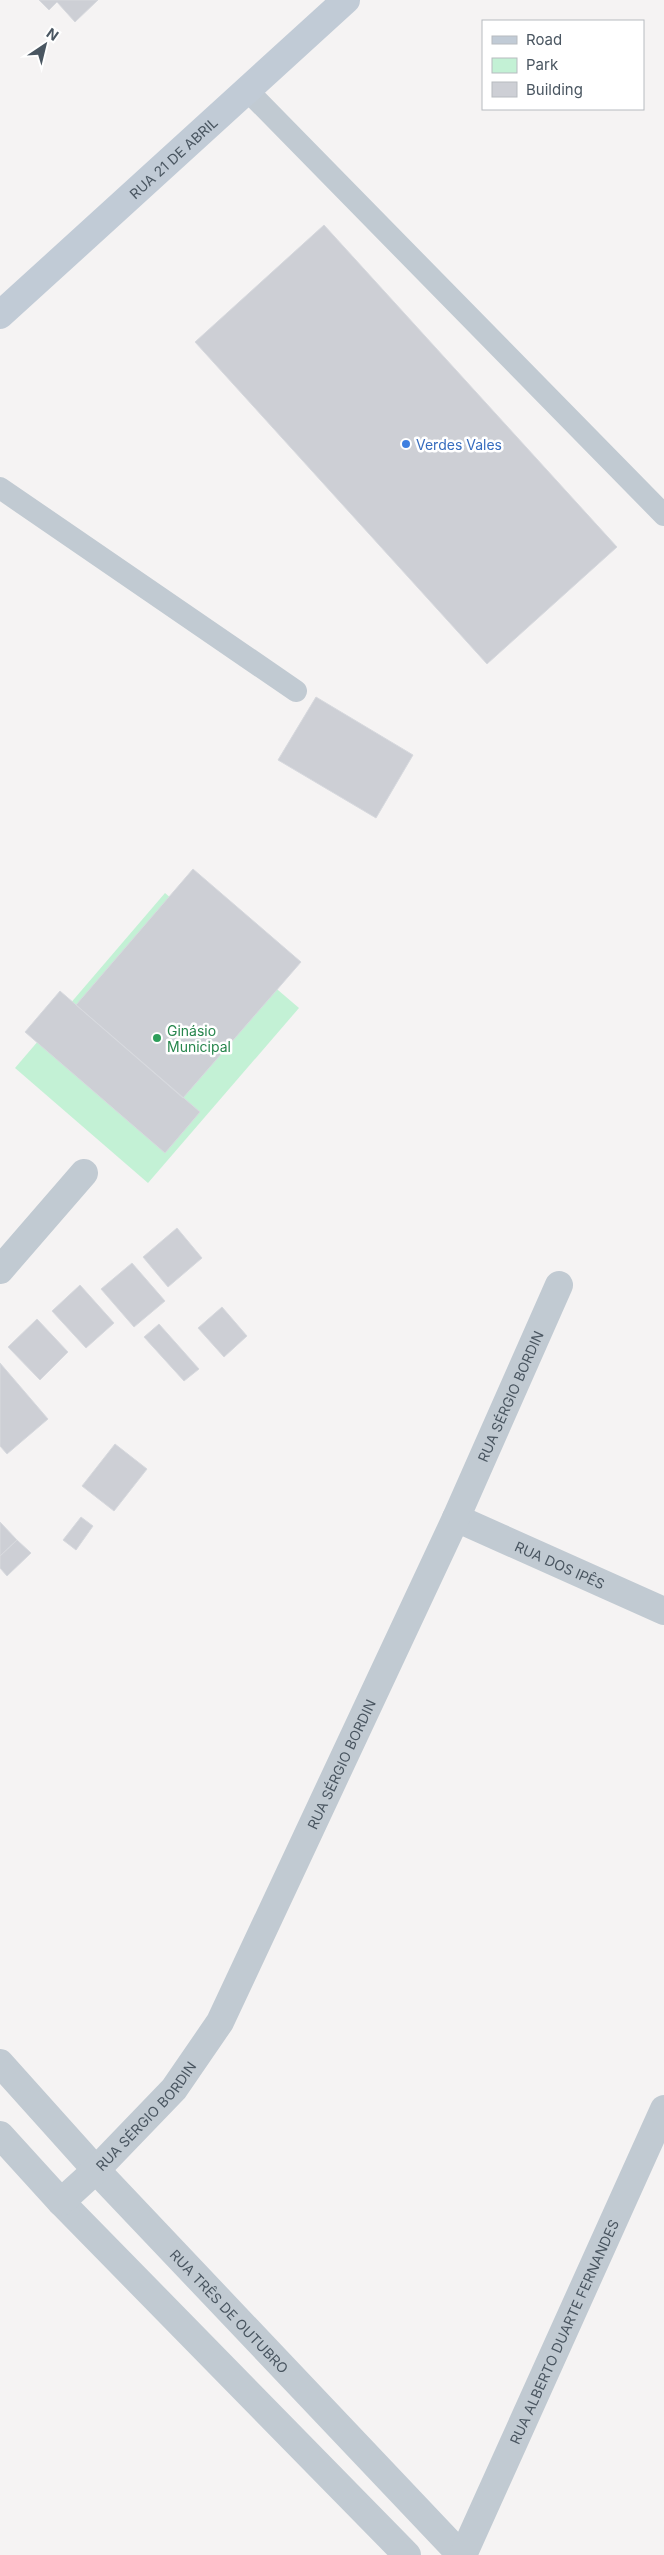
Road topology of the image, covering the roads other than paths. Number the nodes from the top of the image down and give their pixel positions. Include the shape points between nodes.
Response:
1 (346, 0) edge
2 (247, 90) junction
3 (0, 315) edge
4 (0, 488) edge
5 (664, 515) edge
6 (296, 691) dead end
7 (84, 1172) dead end
8 (0, 1270) edge
9 (559, 1285) dead end
10 (456, 1518) junction
11 (664, 1611) edge
12 (0, 2063) edge
13 (664, 2109) edge
14 (0, 2134) edge
15 (96, 2170) junction
16 (61, 2202) junction
17 (407, 2555) edge
18 (462, 2555) edge

1 - 2 street, RUA 21 DE ABRIL
2 - 3 street, RUA 21 DE ABRIL
2 - 5 lane
4 - 6 lane
7 - 8 street
9 - 10 street, RUA SÉRGIO BORDIN
10 - 11 street, RUA DOS IPÊS
10 - 15 street, RUA SÉRGIO BORDIN via 220,2022 174,2089
12 - 15 street, RUA TRÊS DE OUTUBRO
13 - 18 street, RUA ALBERTO DUARTE FERNANDES
14 - 16 street
15 - 16 street, RUA SÉRGIO BORDIN
15 - 18 street, RUA TRÊS DE OUTUBRO
16 - 17 street

